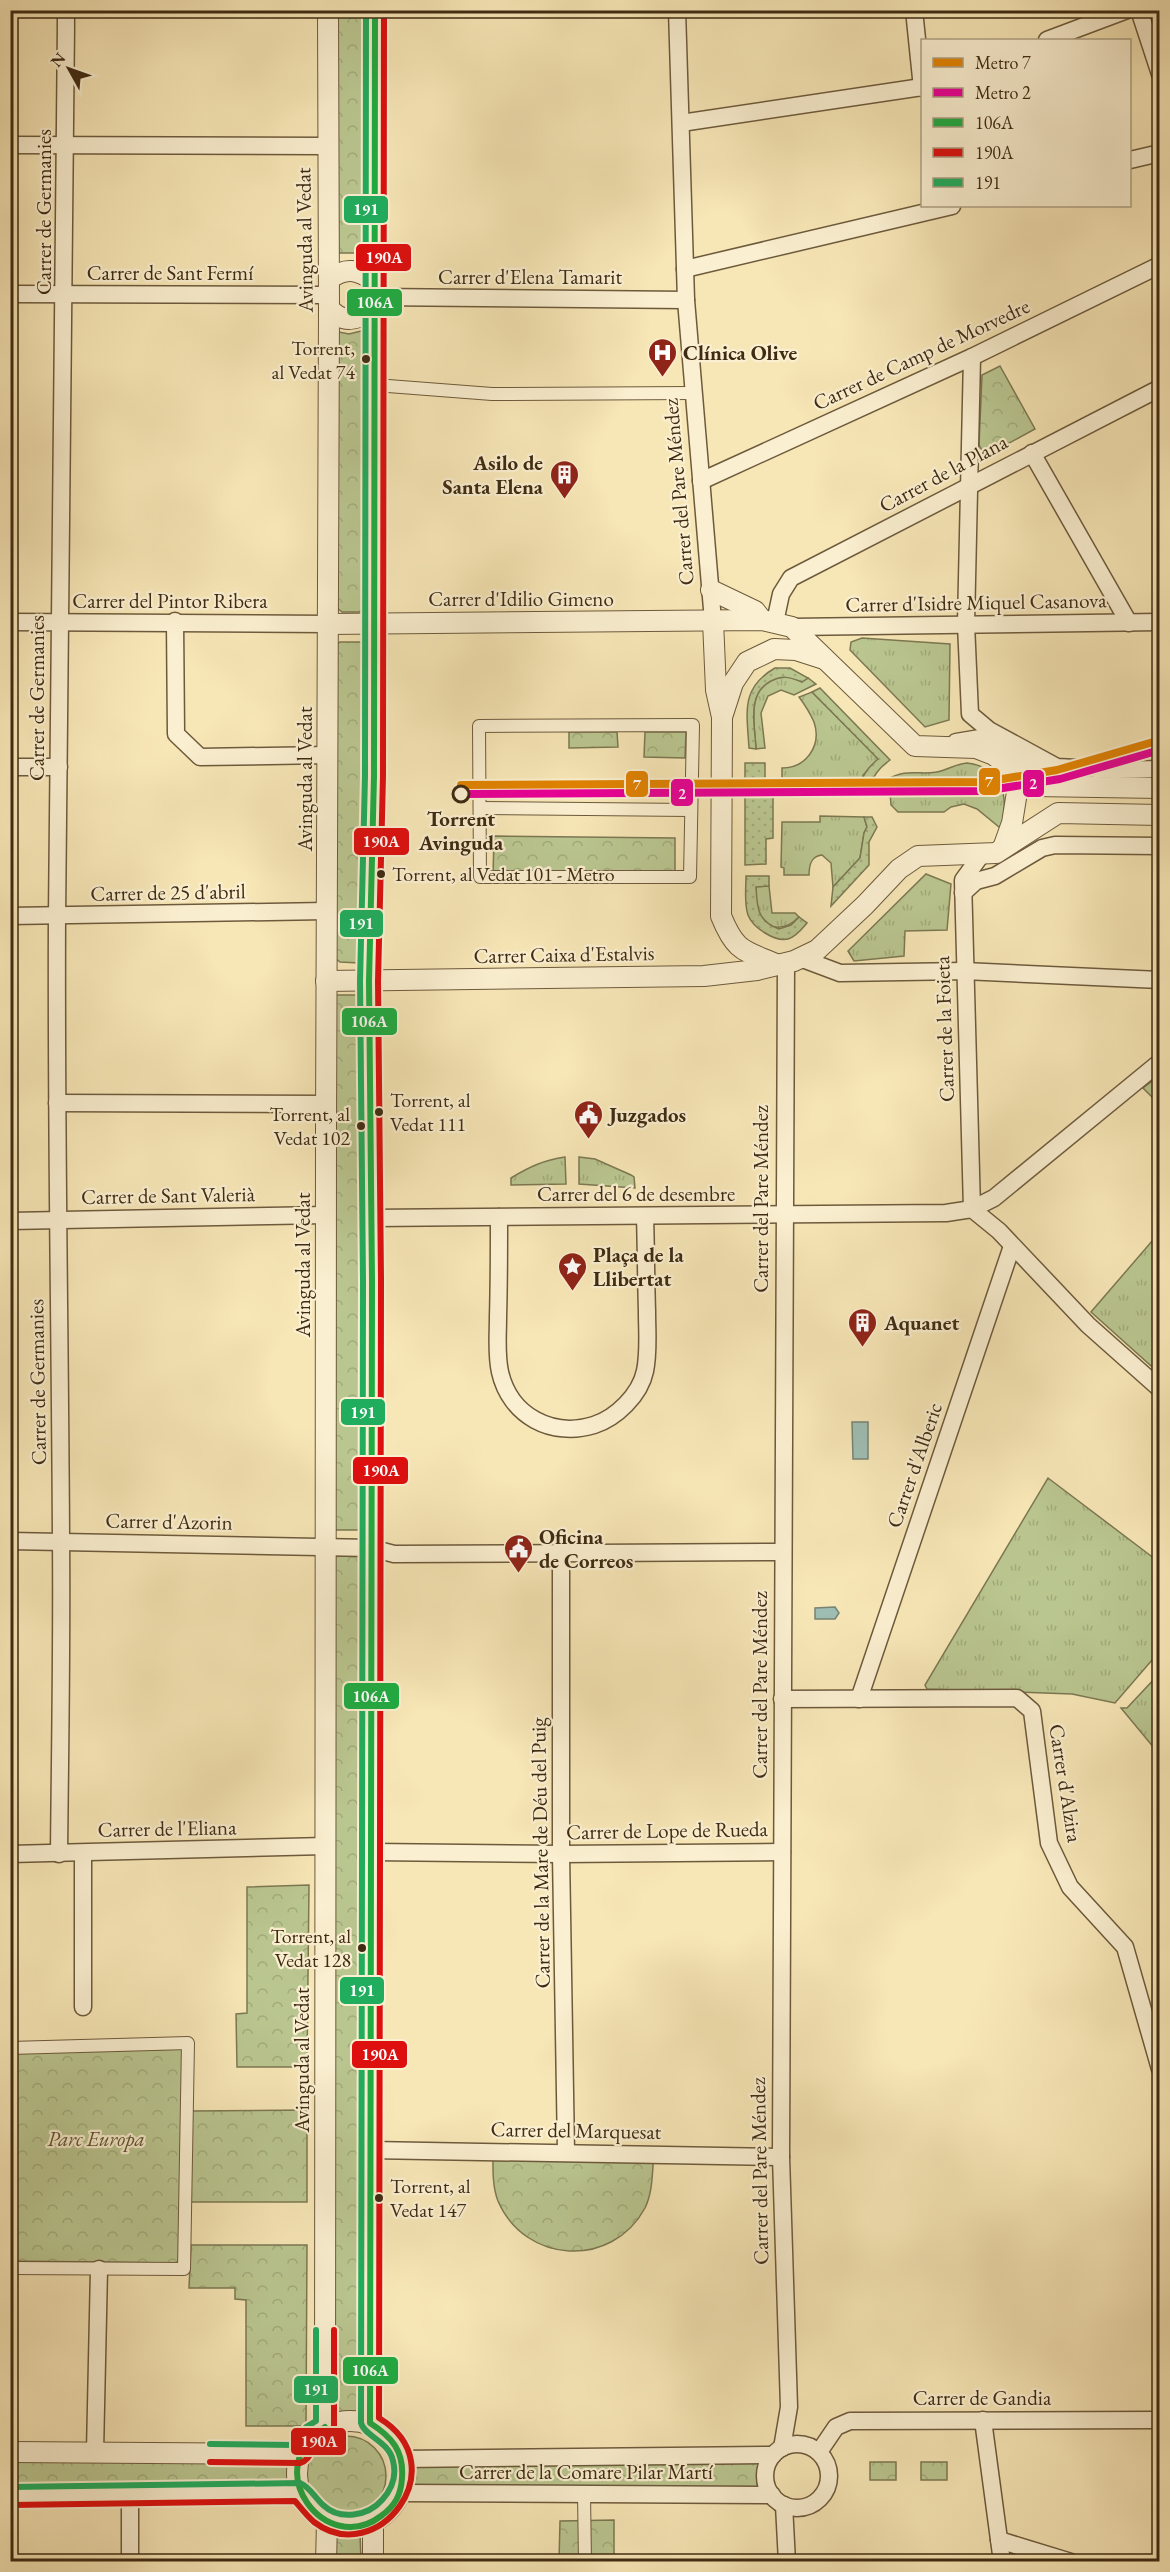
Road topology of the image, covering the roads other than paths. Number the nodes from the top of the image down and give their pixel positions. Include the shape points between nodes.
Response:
1 (66, 10) edge
2 (328, 10) edge
3 (375, 10) edge
4 (677, 10) edge
5 (914, 10) edge
6 (1127, 10) edge
7 (1139, 10) edge
8 (1050, 39) edge
9 (1160, 74) edge
10 (921, 78) edge
11 (921, 88) edge
12 (681, 123) junction
13 (10, 144) edge
14 (65, 145) junction
15 (327, 146) junction
16 (1160, 153) edge
17 (1131, 160) edge
18 (941, 207) edge
19 (1160, 265) edge
20 (685, 268) junction
21 (10, 294) edge
22 (65, 294) junction
23 (329, 294) junction
24 (374, 296) junction
25 (686, 300) junction
26 (972, 357) junction
27 (375, 385) junction
28 (1160, 388) edge
29 (693, 393) junction
30 (1032, 453) junction
31 (701, 481) junction
32 (969, 486) junction
33 (711, 590) junction
34 (175, 621) junction
35 (713, 621) junction
36 (10, 622) edge
37 (59, 622) junction
38 (1160, 622) edge
39 (373, 623) junction
40 (776, 623) junction
41 (1129, 623) junction
42 (328, 624) junction
43 (966, 624) junction
44 (830, 661) junction
45 (722, 717) junction
46 (945, 747) junction
47 (328, 754) junction
48 (1004, 762) junction
49 (10, 767) edge
50 (58, 767) junction
51 (1057, 767) junction
52 (1160, 769) edge
53 (1160, 788) edge
54 (480, 808) junction
55 (691, 810) junction
56 (1160, 815) edge
57 (1007, 845) junction
58 (1160, 846) edge
59 (1042, 849) junction
60 (982, 854) junction
61 (963, 893) junction
62 (326, 911) junction
63 (10, 916) edge
64 (57, 916) junction
65 (788, 962) junction
66 (964, 971) junction
67 (1160, 980) edge
68 (326, 981) junction
69 (369, 981) junction
70 (1160, 1062) edge
71 (57, 1103) junction
72 (326, 1104) junction
73 (972, 1209) junction
74 (326, 1215) junction
75 (783, 1215) junction
76 (645, 1216) junction
77 (499, 1217) junction
78 (372, 1218) junction
79 (57, 1220) junction
80 (10, 1221) edge
81 (1012, 1245) junction
82 (1160, 1389) edge
83 (10, 1541) edge
84 (62, 1541) junction
85 (326, 1548) junction
86 (371, 1548) junction
87 (561, 1552) junction
88 (783, 1552) junction
89 (782, 1699) junction
90 (859, 1699) junction
91 (325, 1846) junction
92 (372, 1852) junction
93 (782, 1852) junction
94 (83, 1853) junction
95 (10, 1854) edge
96 (59, 1854) junction
97 (561, 1854) junction
98 (83, 2007) dead end
99 (1154, 2028) edge
100 (10, 2048) edge
101 (1160, 2069) edge
102 (370, 2150) junction
103 (566, 2152) junction
104 (781, 2157) junction
105 (10, 2268) edge
106 (99, 2269) junction
107 (789, 2407) junction
108 (983, 2420) junction
109 (1160, 2420) edge
110 (370, 2423) junction
111 (325, 2427) junction
112 (804, 2444) junction
113 (10, 2452) edge
114 (95, 2452) junction
115 (777, 2452) junction
116 (819, 2452) junction
117 (300, 2454) junction
118 (402, 2459) junction
119 (299, 2492) junction
120 (400, 2493) junction
121 (584, 2493) junction
122 (130, 2495) junction
123 (10, 2496) edge
124 (778, 2500) junction
125 (805, 2507) junction
126 (327, 2523) junction
127 (373, 2523) junction
128 (787, 2536) junction
129 (999, 2540) junction
130 (130, 2562) edge
131 (326, 2562) edge
132 (373, 2562) edge
133 (585, 2562) edge
134 (787, 2562) edge
135 (1002, 2562) edge
136 (1071, 2562) edge

1 - 14 street, Carrer de Germanies
2 - 15 street, Avinguda al Vedat
3 - 24 street
4 - 12 street, Carrer del Pare Méndez
5 - 10 street
6 - 8 street
7 - 9 street
11 - 12 street
12 - 20 street, Carrer del Pare Méndez
13 - 14 street
14 - 15 street
14 - 22 street, Carrer de Germanies
15 - 23 street, Avinguda al Vedat
16 - 17 street
18 - 20 street
19 - 26 street, Carrer de Camp de Morvedre
20 - 25 street, Carrer del Pare Méndez
21 - 22 street, Carrer de Sant Fermí
22 - 23 street, Carrer de Sant Fermí
22 - 37 street, Carrer de Germanies
23 - 24 street via 344,271 352,270 360,272
23 - 24 street via 341,318 349,320 357,319
23 - 42 street, Avinguda al Vedat
24 - 25 street, Carrer d'Elena Tamarit
24 - 27 street
25 - 29 street, Carrer del Pare Méndez
26 - 31 street, Carrer de Camp de Morvedre
26 - 32 street
27 - 29 street via 492,394
27 - 39 street
28 - 30 street, Carrer de la Plana
29 - 31 street, Carrer del Pare Méndez
30 - 32 street, Carrer de la Plana
30 - 41 street
31 - 33 street, Carrer del Pare Méndez
32 - 40 street, Carrer de la Plana via 791,578 781,594
32 - 43 street
33 - 35 street, Carrer del Pare Méndez
33 - 40 street
34 - 37 street, Carrer del Pintor Ribera
34 - 42 street, Carrer del Pintor Ribera
34 - 47 street via 176,734 200,757
35 - 39 street, Carrer d'Idilio Gimeno
35 - 40 street, Carrer d'Idilio Gimeno
35 - 45 street, Carrer del Pare Méndez via 716,690
36 - 37 street, Carrer del Pintor Ribera
37 - 50 street, Carrer de Germanies
38 - 41 street, Carrer d'Isidre Miquel Casanova
39 - 42 street, Carrer d'Idilio Gimeno
39 - 69 street
40 - 43 street, Carrer d'Isidre Miquel Casanova
40 - 44 street
41 - 43 street, Carrer d'Isidre Miquel Casanova
42 - 47 street, Avinguda al Vedat
43 - 51 street via 970,714 989,730
44 - 45 street, Carrer del Pare Méndez via 796,650 774,649 747,662 733,683
44 - 46 street via 915,746
45 - 65 street, Carrer del Pare Méndez via 721,916 731,939 748,953
46 - 48 street via 976,748
46 - 51 street via 959,740 980,738 1030,768
47 - 62 street, Avinguda al Vedat
48 - 53 street via 1034,786
48 - 57 street via 1017,792
49 - 50 street
50 - 64 street, Carrer de Germanies
51 - 52 street
54 - 55 street
54 - 55 street via 480,877 690,877
54 - 55 street via 479,726 693,725
56 - 57 street, Carrer Caixa d'Estalvis via 1058,813
57 - 59 street
57 - 60 street, Carrer Caixa d'Estalvis via 996,853
58 - 59 street via 1055,845
59 - 61 street via 994,876 976,881
60 - 61 street, Carrer de la Foieta via 963,880
60 - 65 street, Carrer Caixa d'Estalvis via 918,856 899,869 817,950
61 - 66 street, Carrer de la Foieta
62 - 64 street, Carrer de 25 d'abril
62 - 68 street, Avinguda al Vedat
63 - 64 street, Carrer de 25 d'abril
64 - 71 street, Carrer de Germanies
65 - 66 street, Carrer Caixa d'Estalvis via 840,973
65 - 69 street, Carrer Caixa d'Estalvis via 710,976
65 - 75 street, Carrer del Pare Méndez
66 - 67 street, Carrer Caixa d'Estalvis
66 - 73 street, Carrer de la Foieta
68 - 69 street, Carrer Caixa d'Estalvis
68 - 72 street, Avinguda al Vedat
69 - 78 street
70 - 73 street via 993,1198
71 - 72 street
71 - 79 street, Carrer de Germanies
72 - 74 street, Avinguda al Vedat
73 - 75 street, Carrer del 6 de desembre via 946,1213
73 - 81 street
74 - 79 street, Carrer de Sant Valerià
74 - 85 street, Avinguda al Vedat
75 - 76 street, Carrer del 6 de desembre
75 - 88 street, Carrer del Pare Méndez
76 - 77 street, Carrer del 6 de desembre
76 - 77 street via 645,1372 622,1409 601,1423 579,1430 562,1430 532,1420 511,1398 500,1373
77 - 78 street, Carrer del 6 de desembre
78 - 86 street
79 - 80 street, Carrer de Sant Valerià
79 - 84 street, Carrer de Germanies
81 - 82 street via 1088,1325
81 - 90 street, Carrer d'Alberic
83 - 84 street, Carrer d'Azorin
84 - 85 street, Carrer d'Azorin
84 - 96 street, Carrer de Germanies
85 - 86 street
85 - 91 street, Avinguda al Vedat
86 - 87 street via 394,1554
86 - 92 street
87 - 88 street
87 - 97 street, Carrer de la Mare de Déu del Puig
88 - 89 street, Carrer del Pare Méndez
89 - 90 street
89 - 93 street, Carrer del Pare Méndez
90 - 99 street, Carrer d'Alzira via 1017,1698 1032,1711 1048,1843 1070,1887 1125,1947
91 - 94 street, Carrer de l'Eliana
91 - 111 street, Avinguda al Vedat
92 - 97 street, Carrer de Lope de Rueda
92 - 102 street
93 - 97 street, Carrer de Lope de Rueda
93 - 104 street, Carrer del Pare Méndez
94 - 96 street, Carrer de l'Eliana
94 - 98 street
95 - 96 street, Carrer de l'Eliana
97 - 103 street, Carrer de la Mare de Déu del Puig
99 - 101 street, Carrer d'Alzira
100 - 106 street via 188,2043 183,2270
102 - 103 street, Carrer del Marquesat
102 - 110 street
103 - 104 street, Carrer del Marquesat
104 - 107 street, Carrer del Pare Méndez
105 - 106 street
106 - 114 street
107 - 112 street, Carrer del Pare Méndez
107 - 115 street, Carrer del Pare Méndez
108 - 109 street, Carrer de Gandia
108 - 116 street, Carrer de Gandia via 850,2421 836,2427
108 - 129 street
110 - 111 street via 351,2419
110 - 118 street via 389,2436
111 - 117 street via 313,2433
112 - 115 street via 793,2444
112 - 116 street
113 - 114 street
114 - 117 street
115 - 118 street, Carrer de la Comare Pilar Martí
115 - 124 street via 766,2470 766,2480
116 - 125 street via 827,2463 828,2485 823,2496
117 - 119 street via 296,2472
118 - 120 street
119 - 122 street
119 - 126 street via 308,2508
120 - 121 street, Carrer de la Comare Pilar Martí
120 - 127 street via 388,2512
121 - 124 street, Carrer de la Comare Pilar Martí
121 - 133 street
122 - 123 street
122 - 130 street
124 - 125 street via 794,2508
124 - 128 street
125 - 128 street
126 - 127 street via 345,2527
126 - 131 street
127 - 132 street
128 - 134 street
129 - 135 street
129 - 136 street

